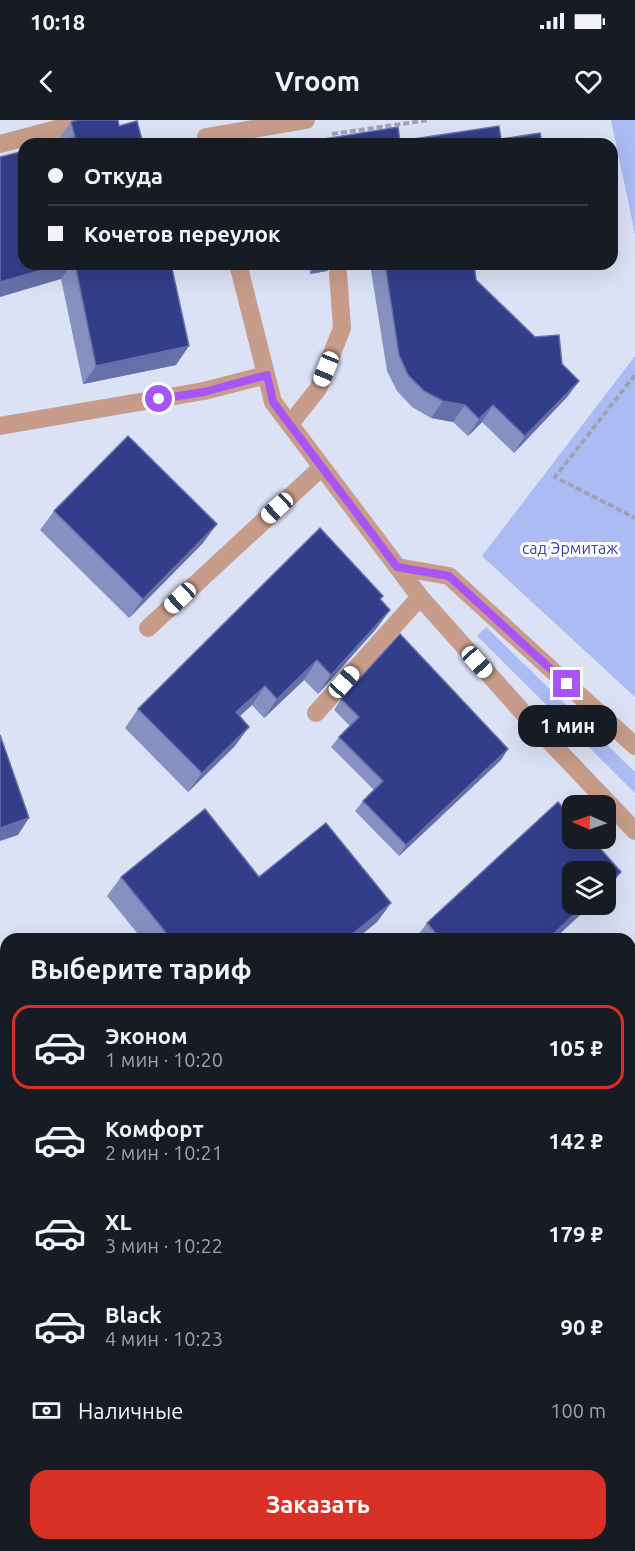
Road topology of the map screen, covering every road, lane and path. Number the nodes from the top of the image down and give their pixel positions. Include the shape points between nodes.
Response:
1 (90, 120) edge
2 (306, 120) edge
3 (429, 120) edge
4 (205, 134) edge
5 (329, 134) dead end
6 (22, 138) edge
7 (18, 139) edge
8 (0, 144) edge
9 (240, 270) edge
10 (338, 273) dead end
11 (267, 375) junction
12 (635, 375) edge
13 (290, 424) junction
14 (0, 426) edge
15 (322, 467) junction
16 (635, 518) edge
17 (397, 567) junction
18 (420, 597) junction
19 (148, 628) edge
20 (316, 713) dead end
21 (635, 746) edge
22 (635, 831) edge

1 - 6 street
2 - 4 street
3 - 5 path
7 - 8 street
9 - 11 street
10 - 13 street via 342,328 318,389
11 - 13 street via 273,402
11 - 14 street via 204,392
12 - 16 path via 555,477
13 - 15 street
15 - 17 street
15 - 19 street
17 - 18 street
17 - 21 street via 449,576
18 - 20 street
18 - 22 street

